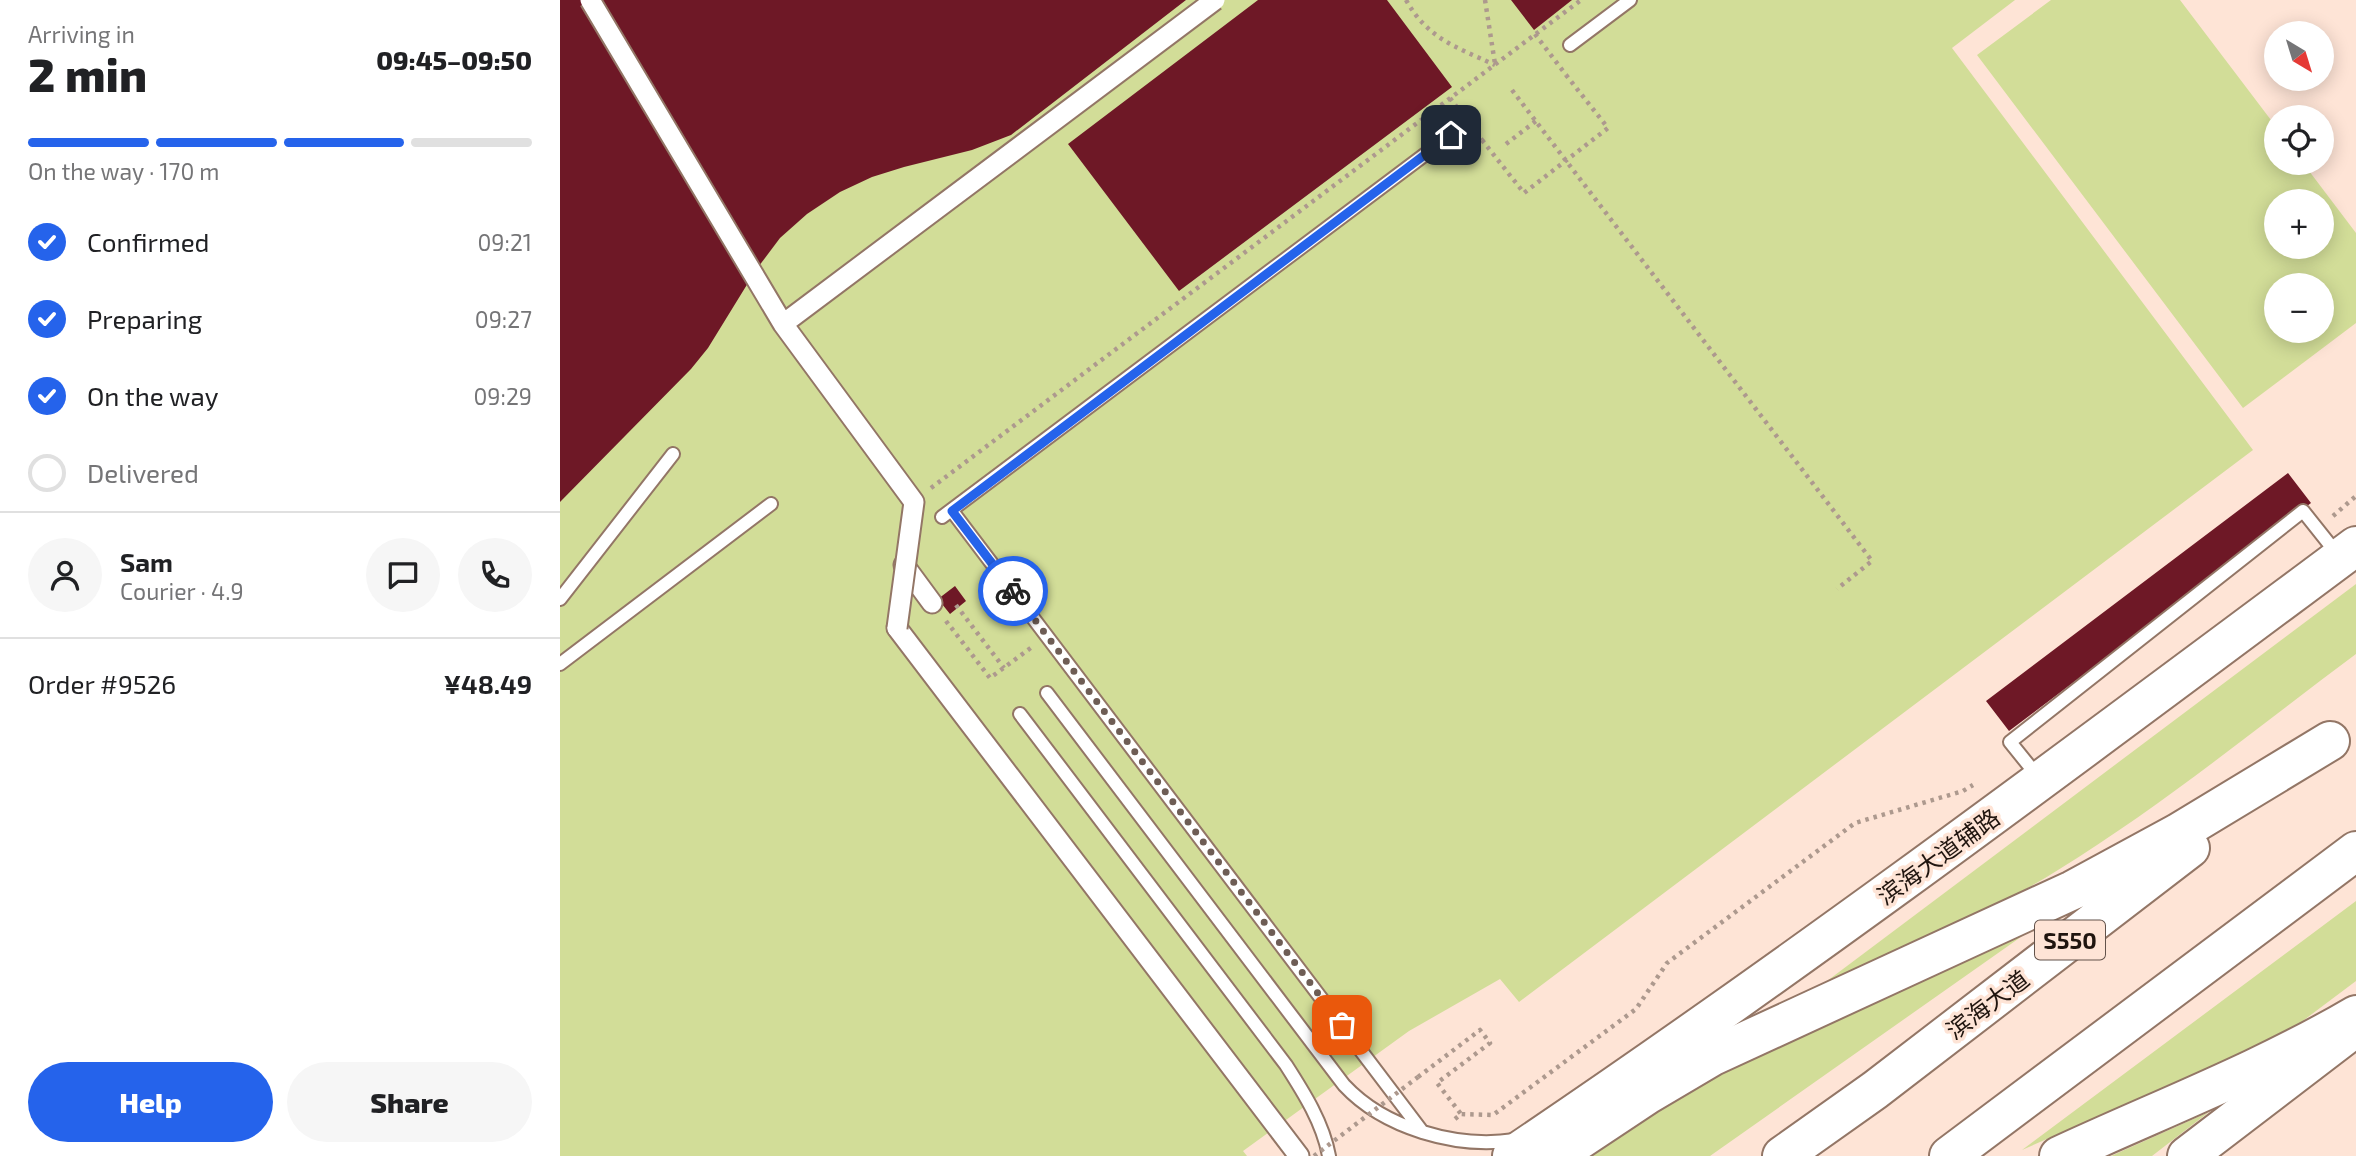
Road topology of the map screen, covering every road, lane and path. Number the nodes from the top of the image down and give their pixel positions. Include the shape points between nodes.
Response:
1 (590, 0) edge
2 (1216, 0) edge
3 (1406, 0) edge
4 (1485, 0) edge
5 (1581, 0) edge
6 (1630, 0) edge
7 (1535, 34) junction
8 (1570, 45) dead end
9 (1495, 65) junction
10 (1512, 90) dead end
11 (1451, 98) junction
12 (1536, 121) junction
13 (1451, 135) dead end
14 (1506, 144) dead end
15 (1567, 160) junction
16 (783, 324) junction
17 (673, 454) dead end
18 (2356, 496) edge
19 (914, 502) junction
20 (771, 504) dead end
21 (2316, 528) junction
22 (2348, 552) edge
23 (904, 565) junction
24 (1837, 589) dead end
25 (560, 598) edge
26 (952, 600) dead end
27 (932, 603) joint
28 (1047, 636) junction
29 (560, 664) edge
30 (1004, 668) junction
31 (1047, 693) dead end
32 (1020, 714) dead end
33 (2343, 731) edge
34 (2030, 767) junction
35 (2356, 852) edge
36 (2356, 1015) edge
37 (2356, 1028) edge
38 (1422, 1130) junction
39 (1537, 1149) edge
40 (1299, 1156) edge
41 (1314, 1156) edge
42 (1329, 1156) edge
43 (1782, 1156) edge
44 (1949, 1156) edge
45 (2059, 1156) edge
46 (2187, 1156) edge

1 - 16 street, bridge
2 - 16 street, bridge
3 - 9 path via 1439,39
4 - 9 path
5 - 7 path, bridge
6 - 8 lane
7 - 9 path, bridge
7 - 15 path, bridge via 1608,128
9 - 11 path, bridge
10 - 12 path
11 - 15 path, bridge via 1524,193
11 - 19 path, bridge
12 - 14 path
12 - 15 path
13 - 28 lane via 947,514
15 - 24 path via 1872,561
16 - 19 street, bridge
17 - 25 lane
18 - 21 path
19 - 23 street, bridge
20 - 29 lane
21 - 22 lane
21 - 34 lane via 2304,511 2010,741
22 - 34 main road, 滨海大道辅路
23 - 27 street
23 - 40 street, bridge via 897,628
26 - 30 path
27 - 30 path via 990,678
28 - 30 path
28 - 38 lane
31 - 38 lane via 1344,1084 1379,1115
32 - 42 lane via 1286,1065 1317,1120
33 - 39 main road via 2178,833 2073,890 1713,1056 1647,1095
33 - 43 main road, 滨海大道 / S550 via 1875,1090
34 - 39 main road, 滨海大道辅路
34 - 41 path, bridge via 1855,822 1667,963 1636,1009 1493,1115 1461,1114 1437,1083 1490,1043 1480,1030
35 - 44 main road
36 - 45 main road via 2247,1072
37 - 46 main road
38 - 39 lane

